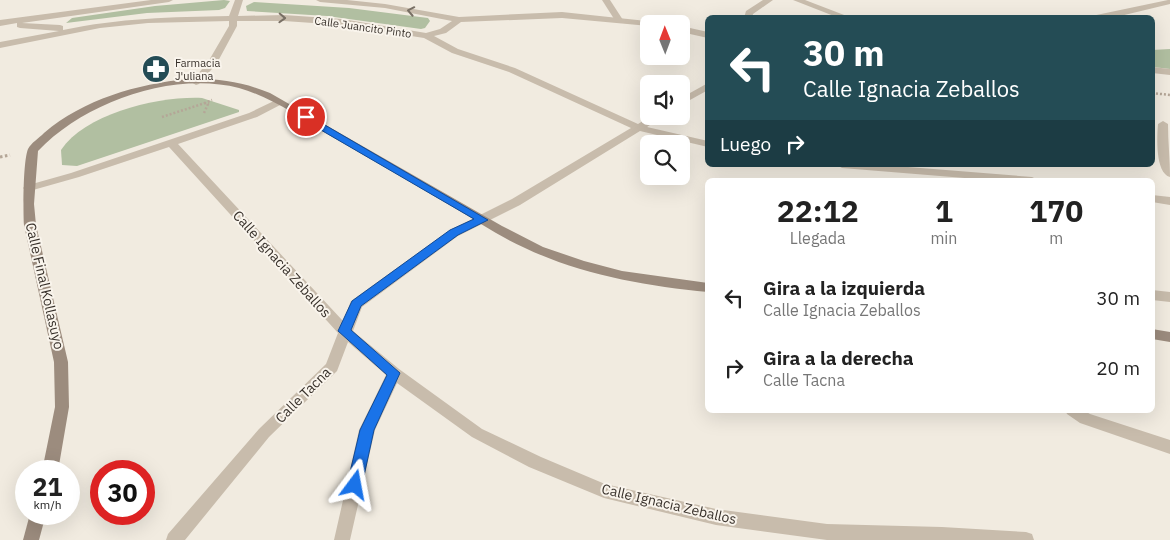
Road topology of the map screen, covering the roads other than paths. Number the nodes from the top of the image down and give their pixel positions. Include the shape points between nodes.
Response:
1 (169, 0) edge
2 (239, 0) edge
3 (320, 0) edge
4 (606, 0) edge
5 (769, 0) edge
6 (797, 0) edge
7 (1170, 2) edge
8 (748, 15) edge
9 (840, 15) edge
10 (1106, 15) edge
11 (233, 18) junction
12 (459, 20) junction
13 (619, 20) junction
14 (640, 23) edge
15 (0, 24) edge
16 (78, 29) junction
17 (690, 31) edge
18 (705, 33) edge
19 (426, 36) junction
20 (0, 44) edge
21 (1155, 70) edge
22 (1170, 72) edge
23 (196, 82) junction
24 (705, 88) edge
25 (690, 97) edge
26 (279, 102) junction
27 (1163, 124) dead end
28 (644, 125) edge
29 (639, 128) junction
30 (171, 142) junction
31 (705, 143) edge
32 (1162, 151) edge
33 (867, 167) edge
34 (1170, 174) edge
35 (1007, 178) edge
36 (29, 188) junction
37 (1155, 199) edge
38 (1170, 202) edge
39 (483, 220) junction
40 (705, 288) edge
41 (1155, 295) edge
42 (1170, 297) edge
43 (344, 331) junction
44 (1155, 334) edge
45 (1170, 337) edge
46 (394, 373) junction
47 (1076, 413) edge
48 (1170, 447) edge
49 (52, 460) edge
50 (35, 525) edge
51 (31, 540) edge
52 (174, 540) edge
53 (342, 540) edge
54 (1026, 540) edge

1 - 15 street
2 - 11 street
12 -> 3 street, Calle Juancito Pinto via 385,6
4 - 13 street
5 - 8 street
6 - 9 street
7 - 10 street
11 - 16 street, Calle Juancito Pinto via 148,20
11 -> 19 street, Calle Juancito Pinto via 342,22
11 - 23 street via 233,26
12 - 13 street via 562,15
12 - 19 street via 443,31
13 - 14 street
15 - 16 street
16 - 20 street, Calle Juancito Pinto
17 - 18 street
19 - 29 street, Calle Juancito Pinto via 455,51 512,70
21 - 22 street
23 - 26 main road, Calle Final Kollasuyo via 227,83 256,90
23 - 36 main road, Calle Final Kollasuyo via 142,89 72,118 33,150
24 - 25 street
26 - 30 street via 253,116
26 - 39 main road, Calle Final Kollasuyo
27 - 32 street
28 - 29 street, Calle Tacna
29 - 31 street, Calle Juancito Pinto
29 - 39 street, Calle Tacna
30 - 36 street
30 - 43 street, Calle Ignacia Zeballos
32 - 34 street
33 - 35 street
36 - 49 main road, Calle Final Kollasuyo via 30,226 61,362 62,407
37 - 38 street
39 - 40 main road, Calle Final Kollasuyo via 539,250 590,268 628,278
39 - 43 street, Calle Tacna via 454,233 356,304
41 - 42 street
43 - 46 street, Calle Ignacia Zeballos
43 - 52 street, Calle Tacna via 332,367 264,433
44 - 45 main road
46 - 53 street via 367,430
46 - 54 street, Calle Ignacia Zeballos via 477,434 604,491 716,517 827,532
47 - 48 street via 1085,419
50 - 51 main road

